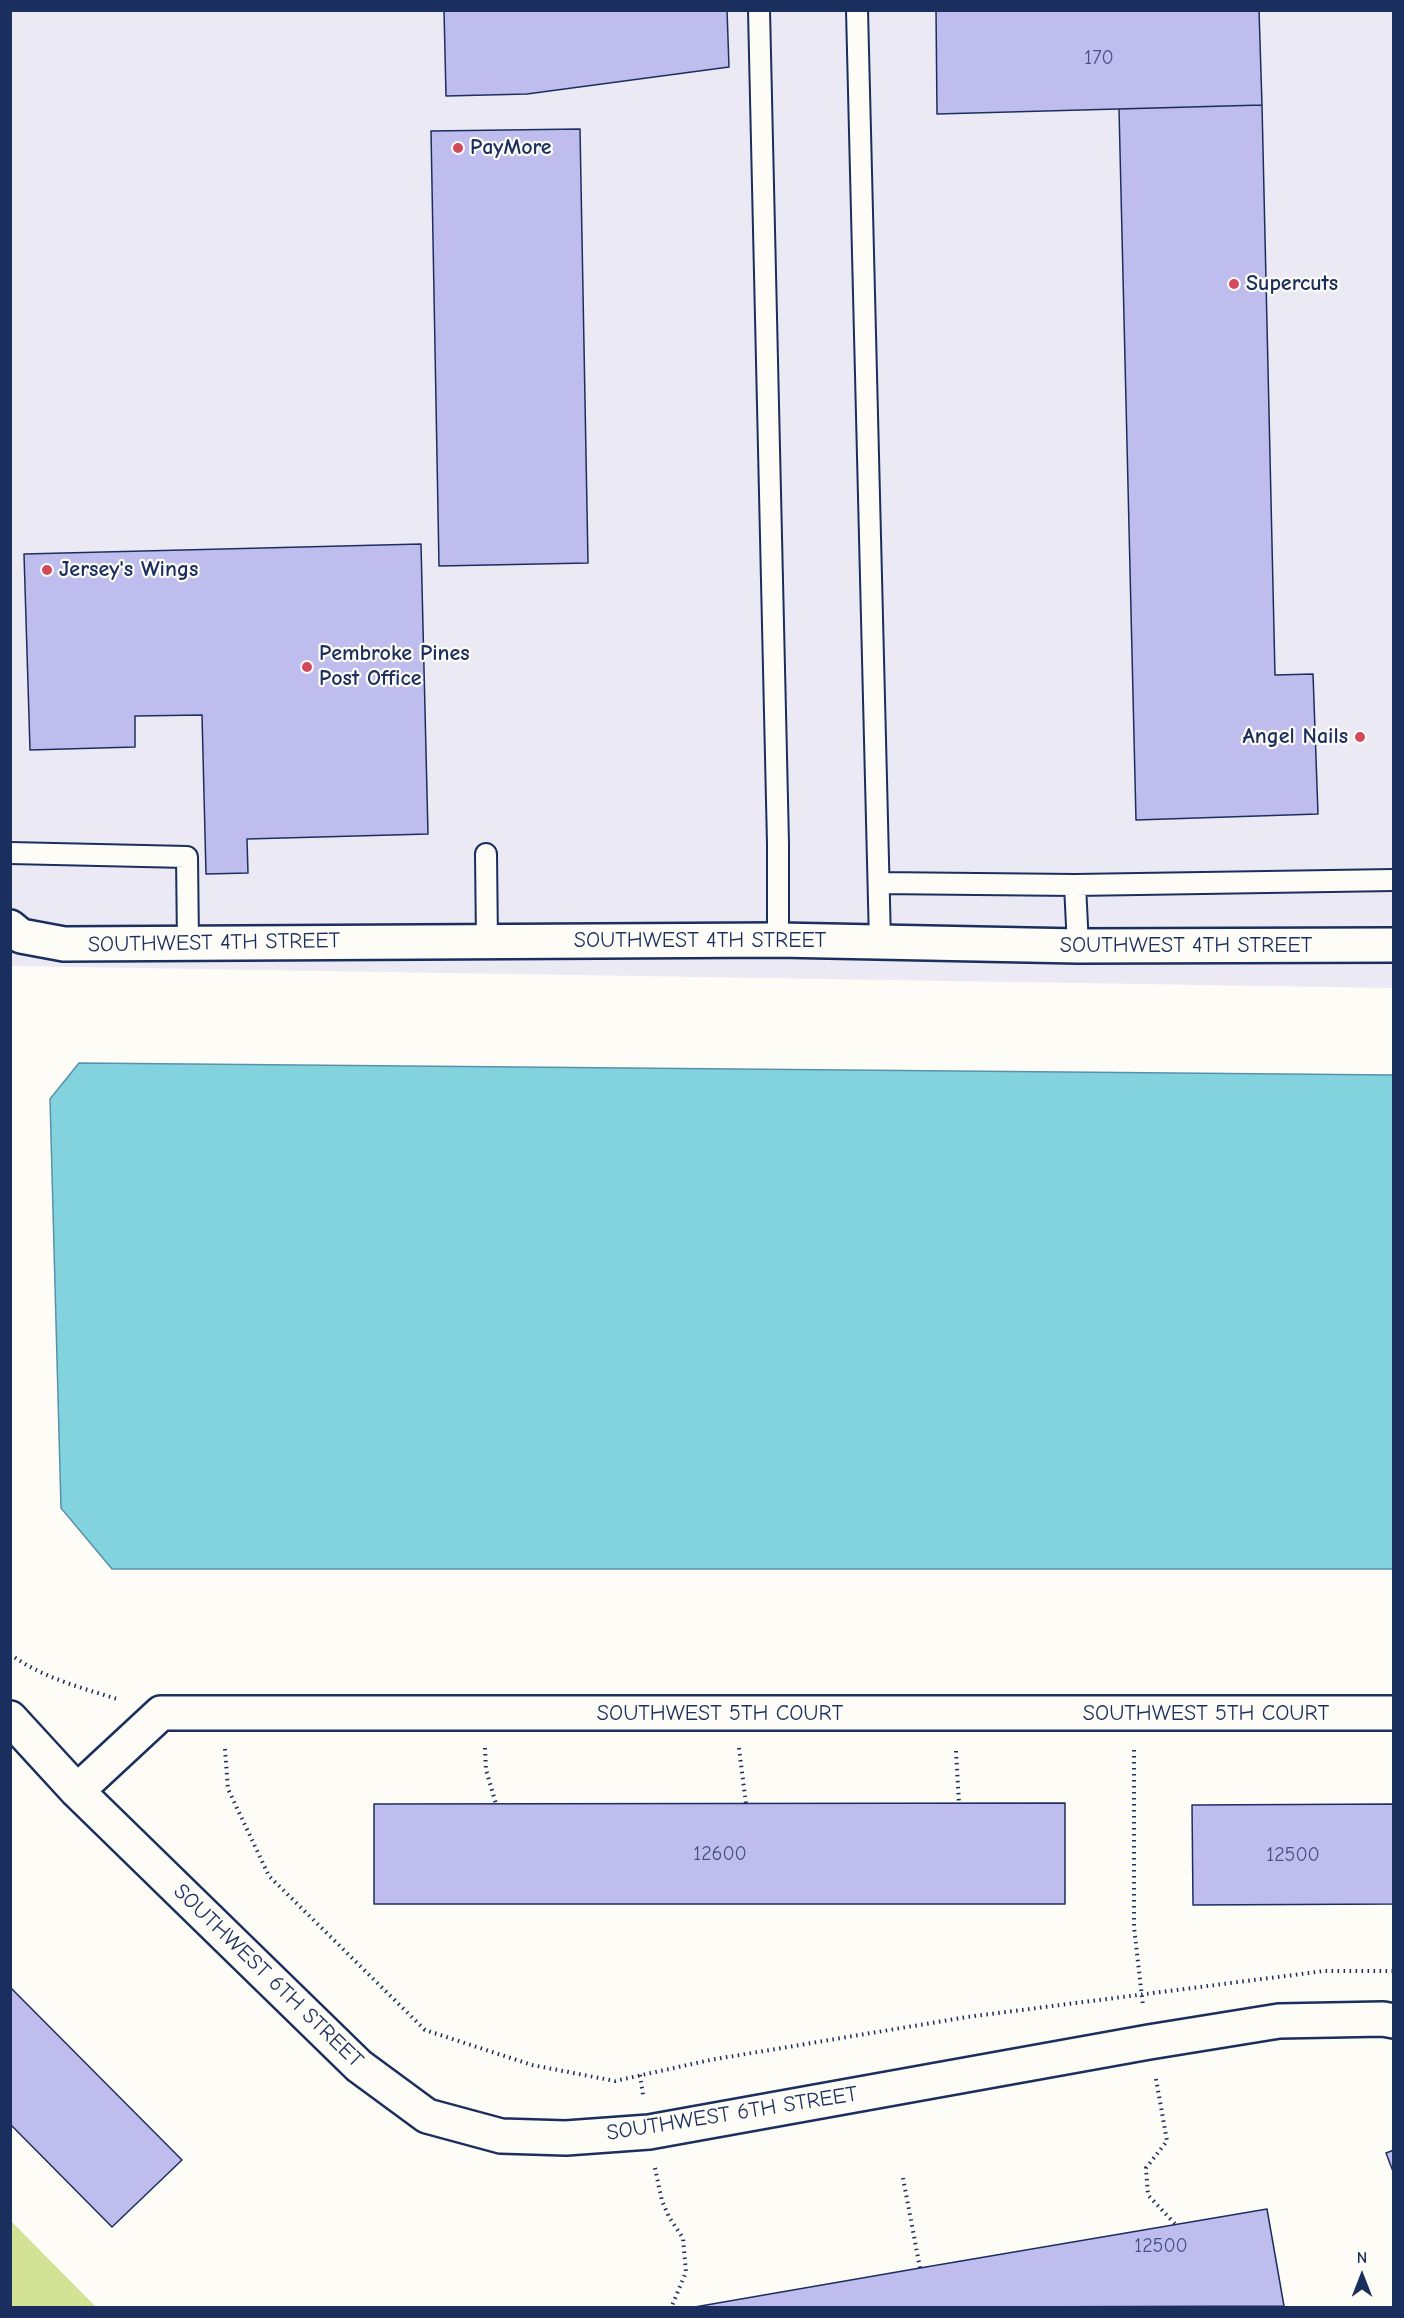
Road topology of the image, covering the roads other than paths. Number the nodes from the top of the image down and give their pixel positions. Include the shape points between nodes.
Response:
1 (759, 10) edge
2 (857, 10) edge
3 (10, 853) edge
4 (486, 854) dead end
5 (1394, 880) edge
6 (879, 884) junction
7 (1076, 885) junction
8 (10, 927) edge
9 (778, 940) junction
10 (487, 942) junction
11 (880, 942) junction
12 (188, 944) junction
13 (1394, 945) edge
14 (1078, 946) junction
15 (1394, 1713) edge
16 (10, 1718) edge
17 (77, 1791) junction
18 (1394, 2021) edge

1 - 9 lane
2 - 6 lane
3 - 12 lane via 187,857
4 - 10 lane
5 - 7 lane
6 - 7 lane
6 - 11 lane
7 - 14 lane
8 - 12 street, SOUTHWEST 4TH STREET via 21,936 64,944
9 - 10 street, SOUTHWEST 4TH STREET
9 - 11 street, SOUTHWEST 4TH STREET
10 - 12 street, SOUTHWEST 4TH STREET
11 - 14 street, SOUTHWEST 4TH STREET
13 - 14 street, SOUTHWEST 4TH STREET
15 - 17 street, SOUTHWEST 5TH COURT via 161,1713
16 - 17 street, SOUTHWEST 6TH STREET
17 - 18 street, SOUTHWEST 6TH STREET via 359,2066 427,2116 501,2136 566,2138 649,2132 1279,2021

